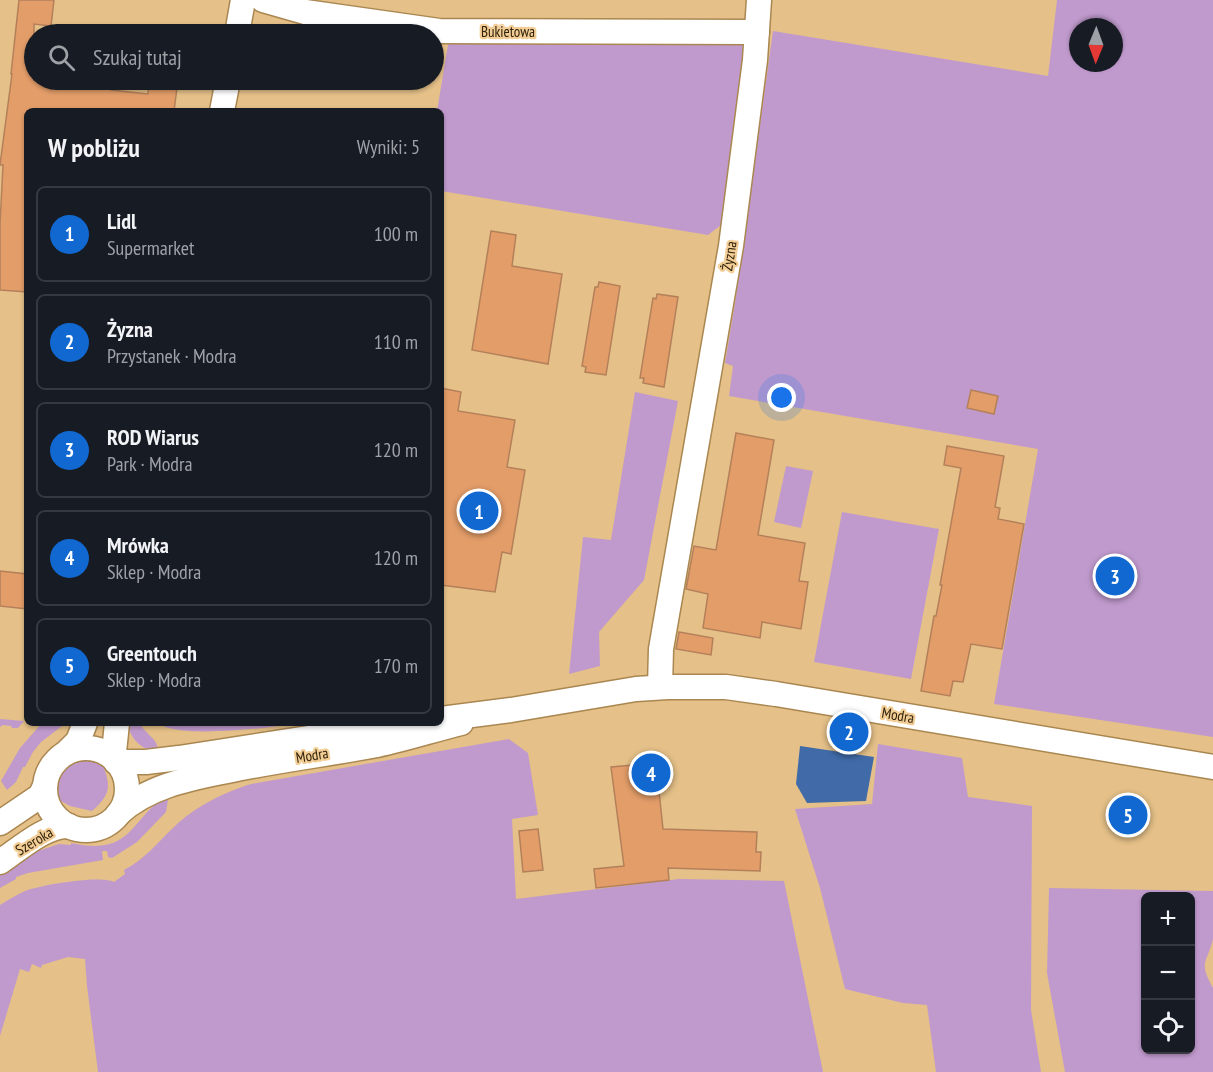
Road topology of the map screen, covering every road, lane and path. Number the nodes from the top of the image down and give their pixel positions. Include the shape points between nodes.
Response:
1 (243, 0) edge
2 (263, 0) edge
3 (759, 0) edge
4 (239, 24) edge
5 (391, 24) edge
6 (444, 31) edge
7 (757, 32) junction
8 (226, 90) edge
9 (223, 108) edge
10 (660, 687) junction
11 (511, 710) junction
12 (444, 719) edge
13 (84, 726) edge
14 (117, 726) edge
15 (387, 726) edge
16 (66, 753) junction
17 (116, 762) junction
18 (1213, 768) edge
19 (45, 786) junction
20 (118, 814) junction
21 (0, 823) edge
22 (69, 826) junction
23 (0, 862) edge

1 - 4 street
2 - 5 street, Bukietowa via 294,10
3 - 7 street, Żyzna
6 - 7 street, Bukietowa
7 - 10 street, Żyzna via 730,246 661,649
8 - 9 street
10 - 11 street, Modra
10 - 18 street, Modra via 758,691
11 - 12 street, Modra
11 - 20 street, Modra via 378,744 190,778 150,792
13 - 16 street via 78,741
14 - 17 street
15 - 17 street, Modra via 178,759
16 - 17 street via 94,749
16 - 19 street via 53,765
17 - 20 street via 126,786
19 - 21 street via 36,798
19 - 22 street via 50,808
20 - 22 street via 94,829
22 - 23 street, Szeroka via 47,830

